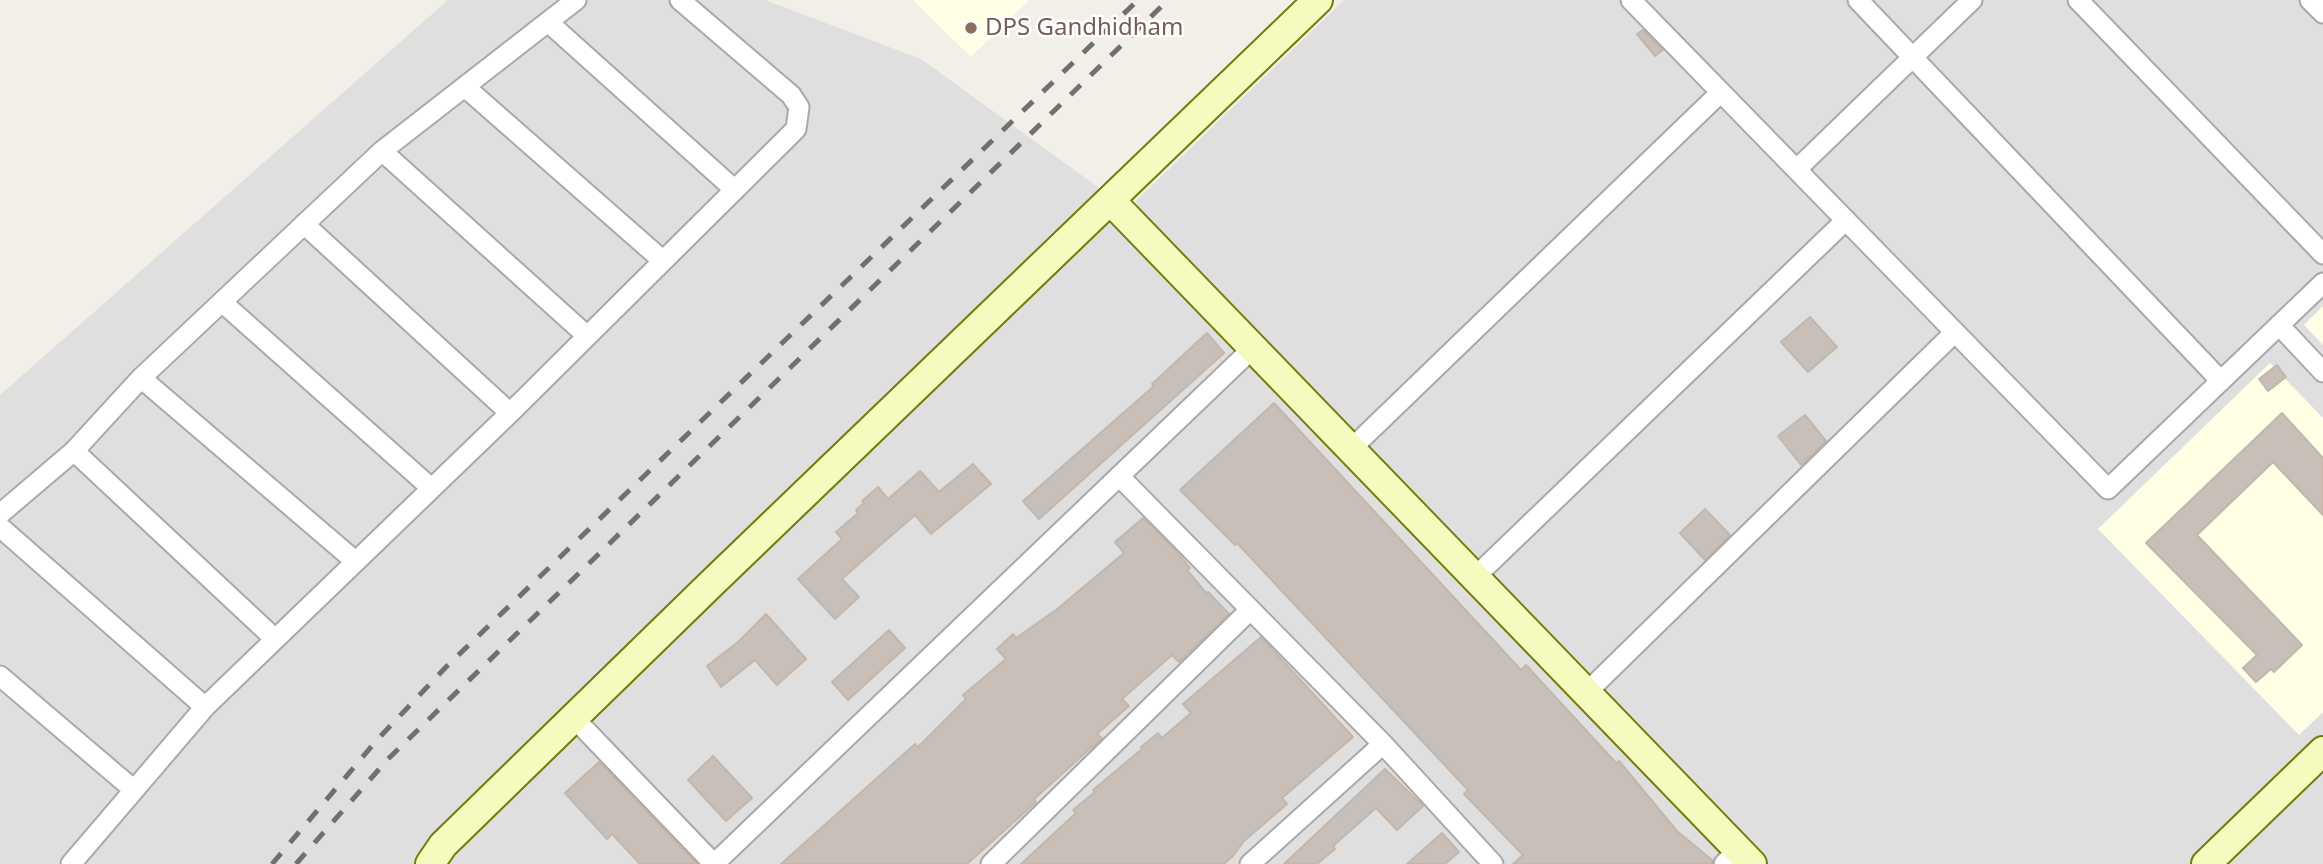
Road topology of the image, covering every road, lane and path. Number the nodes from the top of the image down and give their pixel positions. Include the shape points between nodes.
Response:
1 (576, 0) edge
2 (680, 0) edge
3 (1318, 0) edge
4 (1631, 0) edge
5 (1858, 0) edge
6 (1972, 0) edge
7 (2078, 0) edge
8 (2310, 0) edge
9 (2323, 13) edge
10 (548, 22) junction
11 (1913, 57) junction
12 (465, 87) junction
13 (1721, 92) junction
14 (382, 151) junction
15 (1797, 169) junction
16 (735, 190) junction
17 (1110, 200) junction
18 (1846, 220) junction
19 (304, 224) junction
20 (2323, 254) edge
21 (662, 260) junction
22 (2323, 283) edge
23 (223, 303) junction
24 (2278, 325) junction
25 (1955, 332) junction
26 (586, 335) junction
27 (1253, 348) junction
28 (2323, 372) edge
29 (141, 378) junction
30 (2221, 381) junction
31 (510, 413) junction
32 (1351, 449) junction
33 (74, 451) junction
34 (1119, 476) junction
35 (430, 487) junction
36 (0, 514) edge
37 (0, 527) edge
38 (355, 561) junction
39 (1475, 578) junction
40 (1250, 610) junction
41 (275, 639) junction
42 (0, 676) edge
43 (1586, 693) junction
44 (205, 706) junction
45 (574, 718) junction
46 (1383, 744) junction
47 (2323, 751) edge
48 (134, 790) junction
49 (1738, 859) edge
50 (1485, 861) edge
51 (71, 864) edge
52 (430, 864) edge
53 (714, 864) edge
54 (991, 864) edge
55 (1250, 864) edge
56 (2206, 864) edge

1 - 10 street
2 - 16 street via 799,107 796,128
3 - 17 main road
4 - 13 street
5 - 11 street
6 - 11 street
7 - 20 street
8 - 9 street
10 - 12 street
10 - 16 street
11 - 15 street
11 - 30 street
12 - 14 street
12 - 21 street
13 - 15 street
13 - 32 street
14 - 19 street
14 - 26 street
15 - 18 street
16 - 21 street
17 - 27 main road
17 - 45 main road
18 - 25 street
18 - 39 street
19 - 23 street
19 - 31 street
21 - 26 street
22 - 24 street
23 - 29 street
23 - 35 street
24 - 28 street
24 - 30 street
25 - 30 street via 2108,489
25 - 43 street
26 - 31 street
27 - 32 main road
27 - 34 street
29 - 33 street
29 - 38 street
31 - 35 street
32 - 39 main road
33 - 36 street
33 - 41 street
34 - 40 street
34 - 53 street
35 - 38 street
37 - 44 street
38 - 41 street
39 - 43 main road
40 - 46 street
40 - 54 street
41 - 44 street
42 - 48 street
43 - 49 main road
44 - 48 street
45 - 52 main road via 443,845
45 - 53 street
46 - 50 street
46 - 55 street
47 - 56 main road
48 - 51 street

